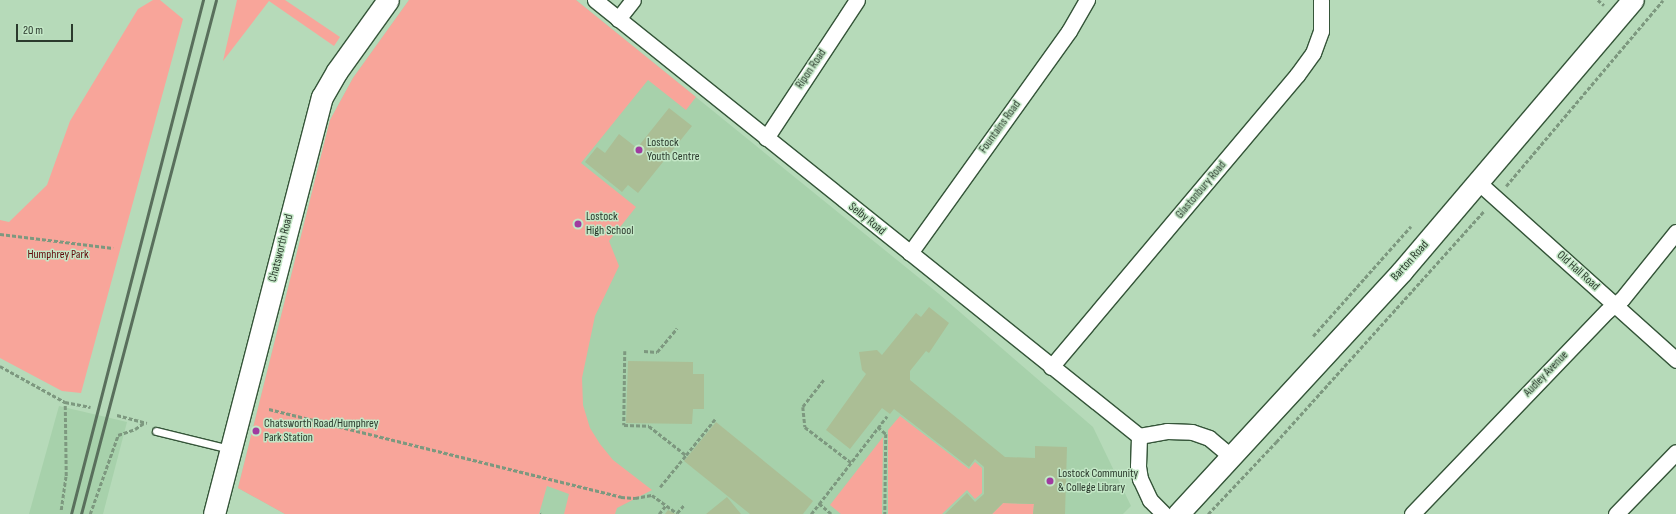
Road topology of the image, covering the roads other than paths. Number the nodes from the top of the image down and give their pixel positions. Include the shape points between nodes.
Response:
1 (388, 0) edge
2 (595, 0) edge
3 (633, 0) edge
4 (857, 0) edge
5 (1087, 0) edge
6 (1321, 0) edge
7 (1633, 0) edge
8 (618, 19) junction
9 (766, 138) junction
10 (1479, 183) junction
11 (1676, 232) edge
12 (910, 253) junction
13 (1615, 305) junction
14 (1676, 360) edge
15 (1051, 367) junction
16 (156, 431) dead end
17 (1140, 436) junction
18 (230, 450) junction
19 (1676, 452) edge
20 (1232, 457) junction
21 (214, 514) edge
22 (1164, 514) edge
23 (1178, 514) edge
24 (1412, 514) edge
25 (1616, 514) edge

1 - 18 street, Chatsworth Road via 337,71 322,97
2 - 8 street, Selby Road
3 - 8 street
4 - 9 street, Ripon Road
5 - 12 street, Fountains Road via 1068,31
6 - 15 street, Glastonbury Road via 1321,31 1313,53 1297,76
7 - 10 street, Barton Road
8 - 9 street, Selby Road
9 - 12 street, Selby Road
10 - 13 street, Old Hall Road
10 - 20 street, Barton Road
11 - 13 street, Audley Avenue
12 - 15 street, Selby Road
13 - 14 street, Old Hall Road
13 - 24 street, Audley Avenue
15 - 17 street, Selby Road
16 - 18 lane
17 - 20 street via 1167,431 1192,432 1209,438
17 - 22 street via 1140,479 1150,500
18 - 21 street, Chatsworth Road
19 - 25 street
20 - 23 street, Barton Road

